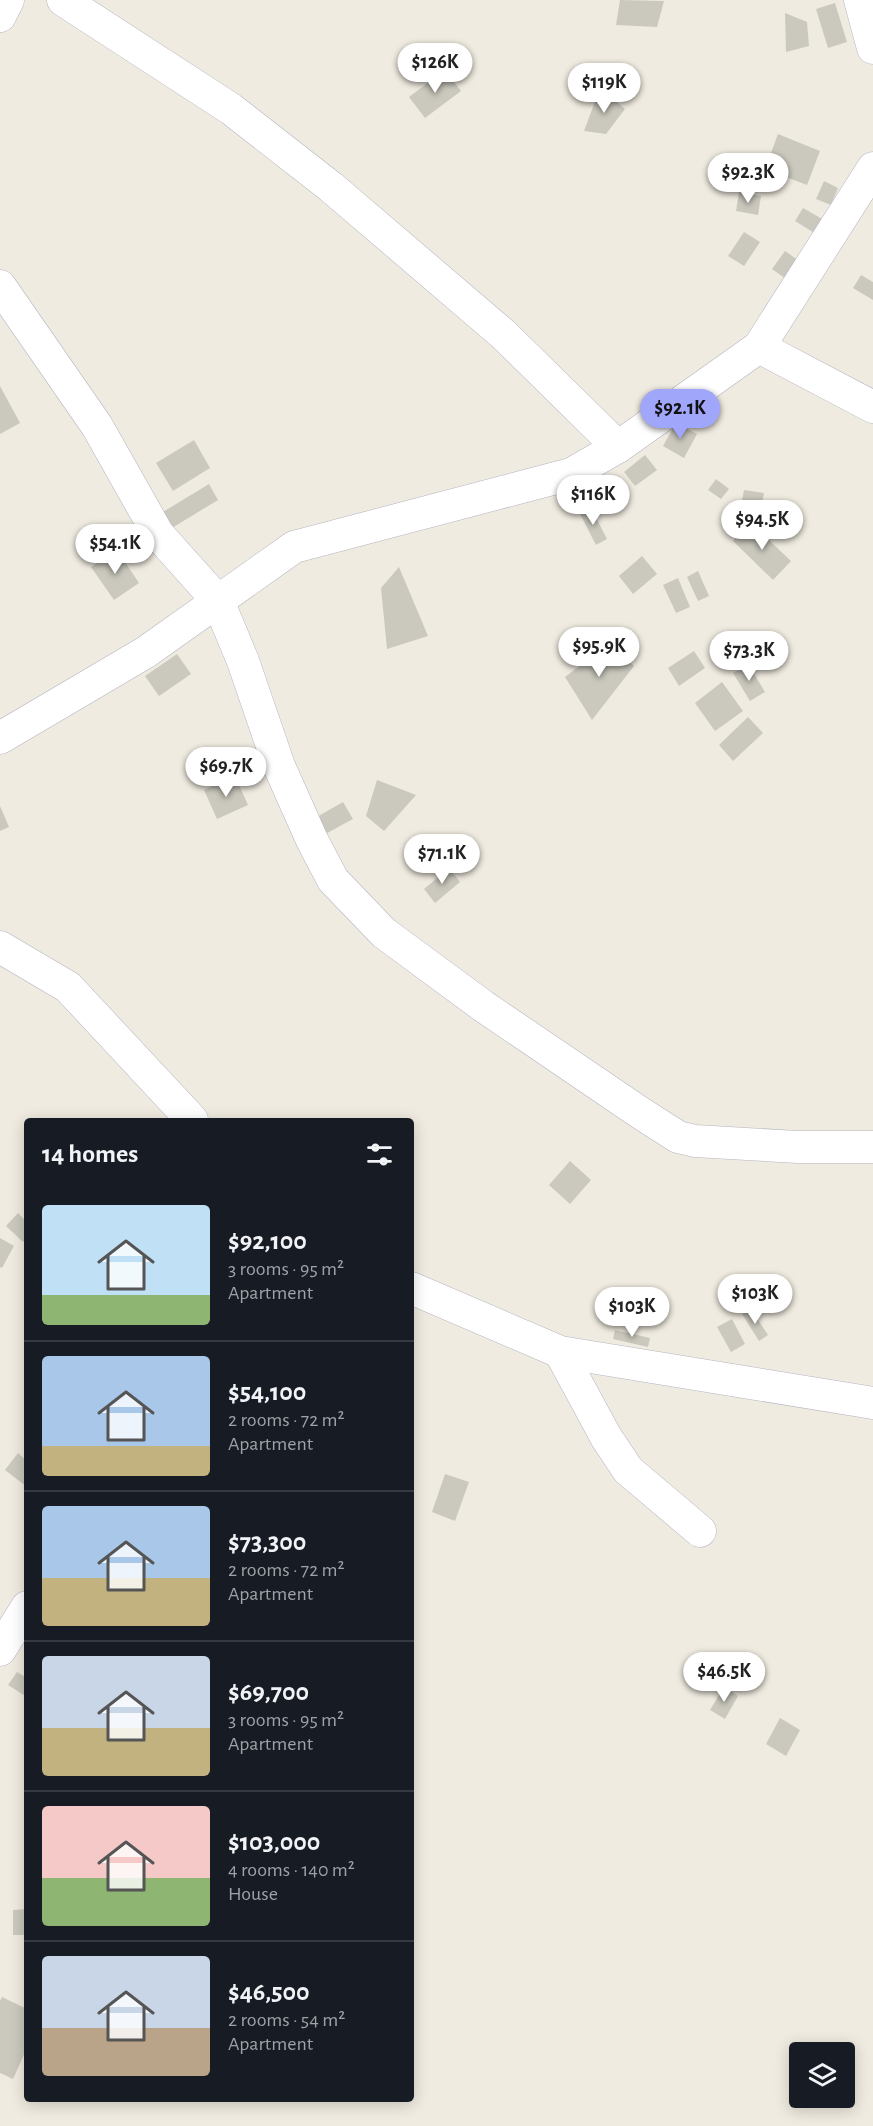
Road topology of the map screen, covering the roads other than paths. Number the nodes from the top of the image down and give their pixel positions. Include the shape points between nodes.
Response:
1 (8, 0) edge
2 (63, 0) edge
3 (860, 0) edge
4 (0, 16) edge
5 (873, 48) edge
6 (873, 168) edge
7 (0, 286) edge
8 (759, 347) junction
9 (873, 406) edge
10 (618, 447) junction
11 (218, 602) junction
12 (0, 738) edge
13 (0, 947) edge
14 (190, 1118) edge
15 (873, 1147) edge
16 (414, 1289) edge
17 (560, 1352) junction
18 (873, 1403) edge
19 (700, 1531) dead end
20 (24, 1612) edge
21 (0, 1650) edge

1 - 4 street
2 - 10 street via 231,109 331,187 503,334
3 - 5 street
6 - 8 street
7 - 11 street via 97,426 158,534
8 - 9 street
8 - 10 street
10 - 11 street via 571,474 294,547
11 - 12 street via 147,652
11 - 15 street via 279,766 312,840 333,879 384,933 483,1006 678,1137 798,1147
13 - 14 street via 68,987
16 - 17 street
17 - 18 street
17 - 19 street via 628,1470
20 - 21 street

